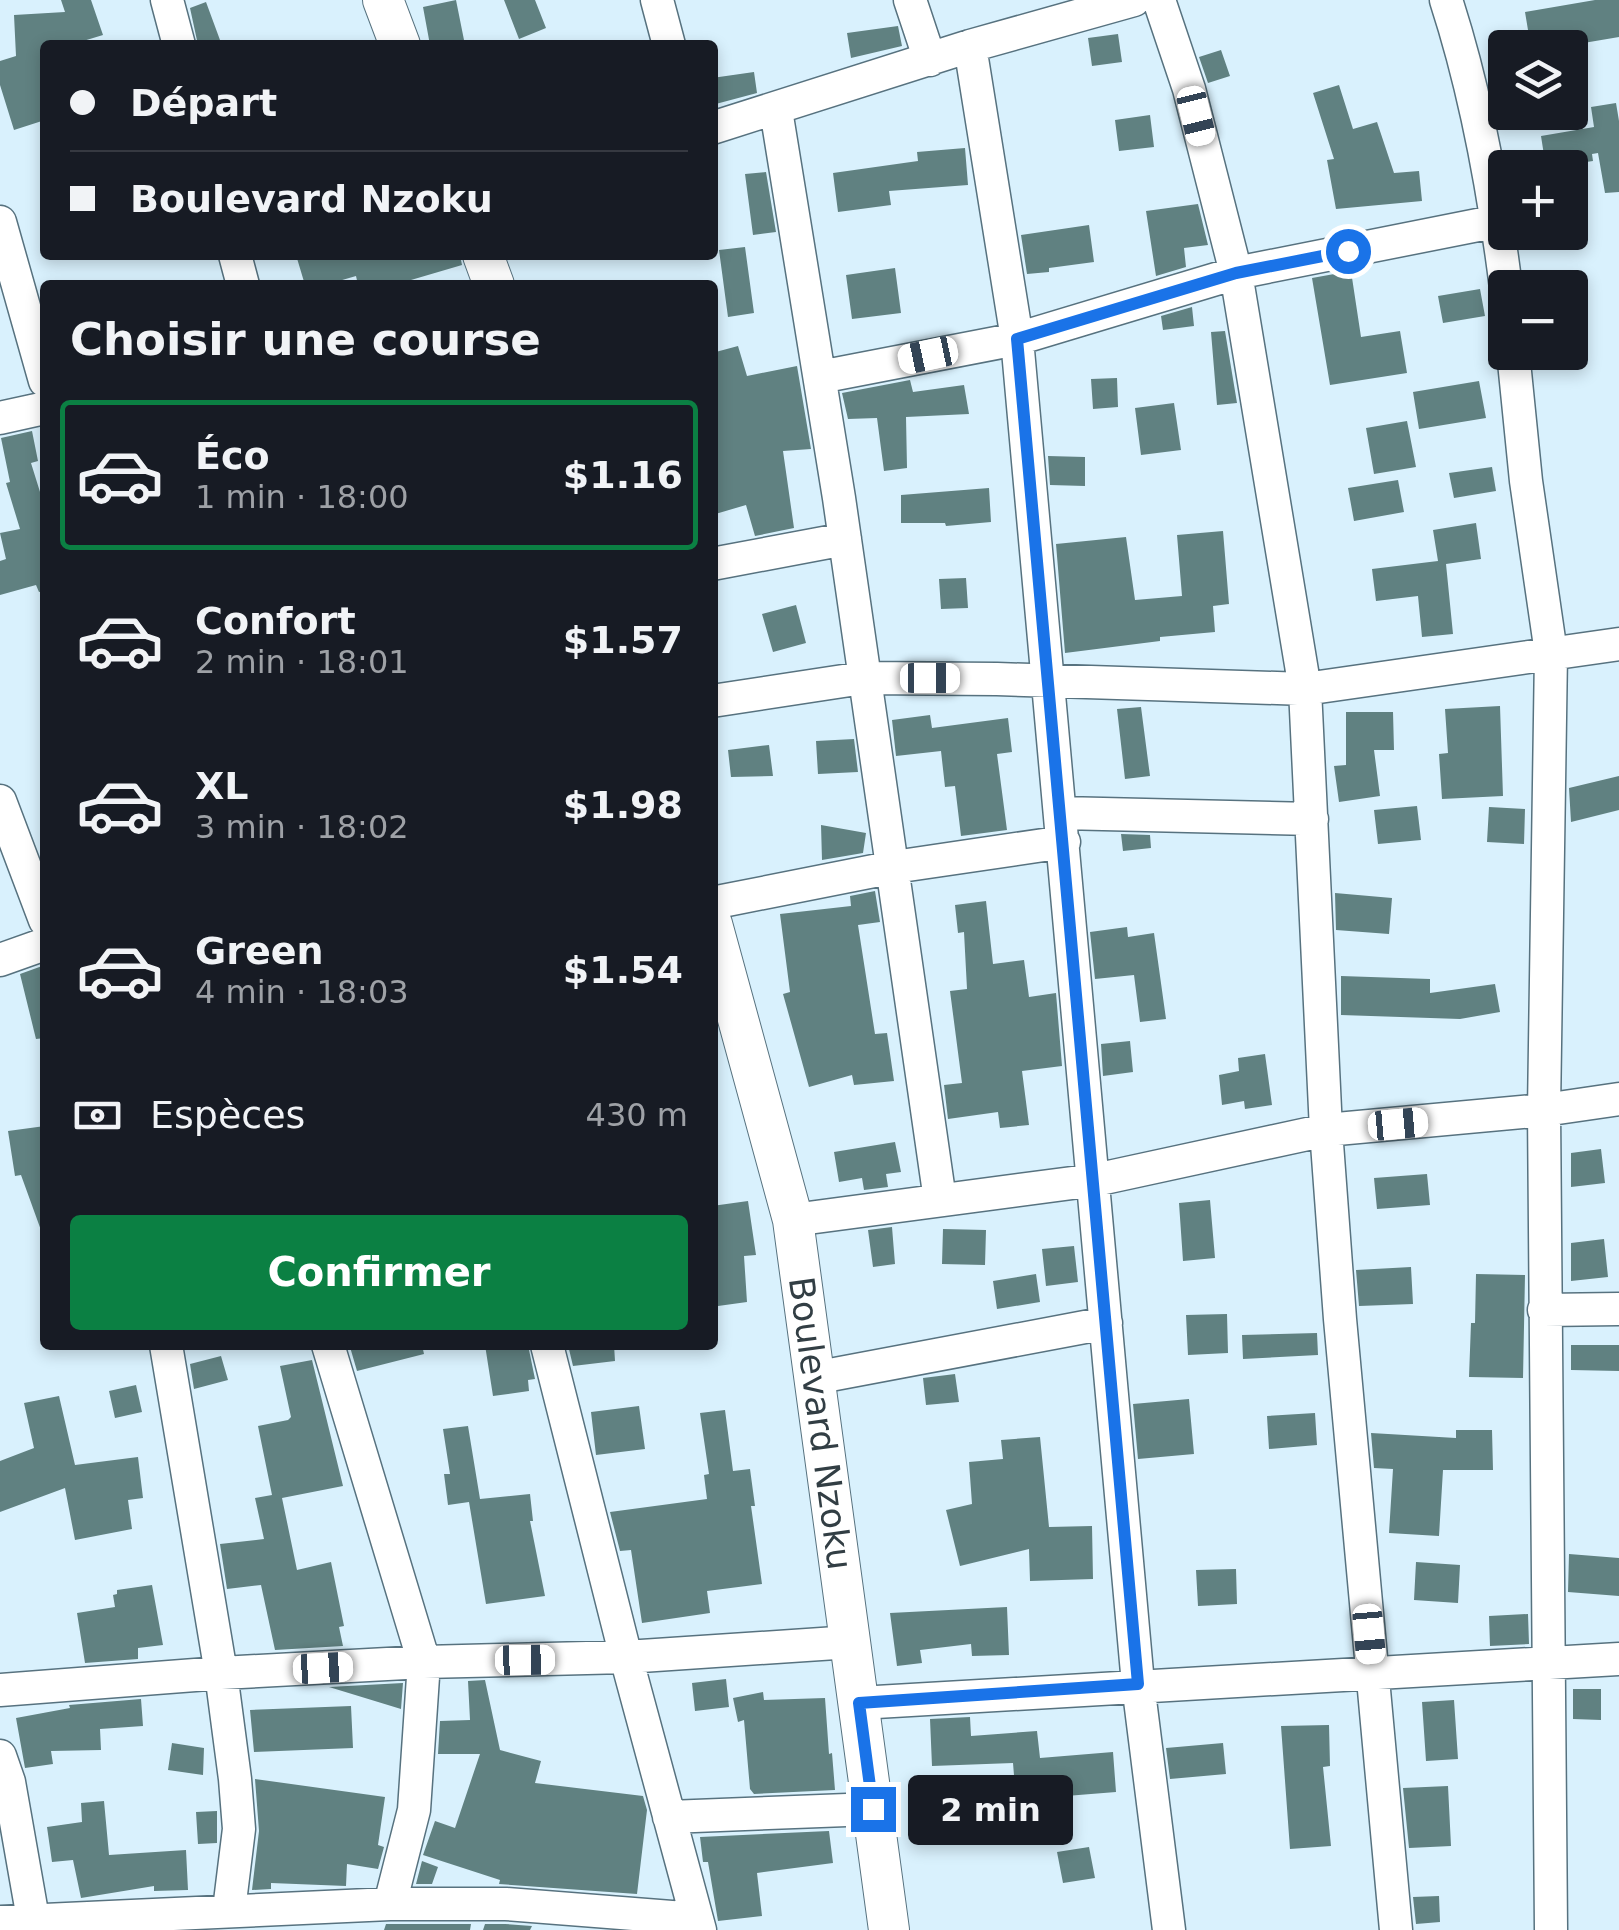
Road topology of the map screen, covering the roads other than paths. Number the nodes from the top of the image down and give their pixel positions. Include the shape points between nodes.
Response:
1 (167, 0) edge
2 (382, 0) edge
3 (657, 0) edge
4 (910, 0) edge
5 (1134, 0) edge
6 (1158, 0) edge
7 (1446, 0) edge
8 (178, 40) edge
9 (398, 40) edge
10 (668, 40) edge
11 (970, 46) junction
12 (930, 60) junction
13 (776, 110) junction
14 (718, 126) edge
15 (1488, 174) edge
16 (0, 222) edge
17 (1488, 223) edge
18 (1236, 273) junction
19 (1017, 339) junction
20 (40, 364) edge
21 (1515, 370) edge
22 (820, 378) junction
23 (40, 409) edge
24 (0, 418) edge
25 (845, 538) junction
26 (718, 563) edge
27 (1619, 644) edge
28 (1551, 653) junction
29 (863, 678) junction
30 (1046, 682) junction
31 (1305, 689) junction
32 (718, 700) edge
33 (0, 801) edge
34 (1312, 819) junction
35 (1062, 827) junction
36 (894, 867) junction
37 (718, 902) edge
38 (40, 907) edge
39 (40, 946) edge
40 (718, 946) edge
41 (0, 960) edge
42 (1619, 1099) edge
43 (1544, 1110) junction
44 (1326, 1130) junction
45 (1095, 1180) junction
46 (940, 1200) junction
47 (793, 1220) junction
48 (1619, 1309) edge
49 (1544, 1310) junction
50 (1106, 1323) junction
51 (167, 1350) edge
52 (330, 1350) edge
53 (548, 1350) edge
54 (814, 1378) junction
55 (851, 1642) junction
56 (626, 1658) junction
57 (1619, 1659) edge
58 (424, 1662) junction
59 (1548, 1663) junction
60 (222, 1673) junction
61 (1373, 1673) junction
62 (1138, 1684) junction
63 (0, 1690) edge
64 (859, 1703) junction
65 (0, 1756) edge
66 (873, 1809) junction
67 (669, 1817) junction
68 (390, 1904) junction
69 (229, 1910) junction
70 (308, 1918) edge
71 (559, 1919) edge
72 (23, 1924) edge
73 (698, 1924) edge
74 (889, 1930) edge
75 (1169, 1930) edge
76 (1396, 1930) edge
77 (1550, 1930) edge

1 - 8 street
2 - 9 street
3 - 10 street
4 - 12 street
5 - 11 street
6 - 18 street via 1189,90
7 - 15 street
11 - 12 street
11 - 19 street
12 - 13 street
13 - 14 street
13 - 22 street
16 - 20 street
17 - 18 street
18 - 19 street
18 - 31 street
19 - 22 street
19 - 30 street
21 - 28 street
22 - 25 street
23 - 24 street
25 - 26 street
25 - 29 street
27 - 28 street
28 - 31 street
28 - 43 street
29 - 30 street
29 - 32 street
29 - 36 street
30 - 31 street
30 - 35 street
31 - 34 street
33 - 38 street
34 - 35 street
34 - 44 street
35 - 36 street
35 - 45 street
36 - 37 street
36 - 46 street
39 - 41 street
40 - 47 street, Boulevard Nzoku
42 - 43 street
43 - 44 street
43 - 49 street
44 - 45 street
44 - 61 street
45 - 46 street
45 - 50 street
46 - 47 street
47 - 54 street, Boulevard Nzoku
48 - 49 street
49 - 59 street
50 - 54 street
50 - 62 street
51 - 60 street
52 - 58 street
53 - 56 street
54 - 55 street, Boulevard Nzoku
55 - 56 street
55 - 64 street, Boulevard Nzoku
56 - 58 street
56 - 67 street
57 - 59 street
58 - 60 street
58 - 68 street via 414,1810
59 - 61 street
59 - 77 street
60 - 63 street
60 - 69 street via 240,1830
61 - 62 street
61 - 76 street
62 - 64 street
62 - 75 street
64 - 66 street, Boulevard Nzoku
65 - 72 street via 9,1782
66 - 67 street
66 - 74 street, Boulevard Nzoku
67 - 73 street
68 - 70 street
68 - 71 street
69 - 70 street
69 - 72 street
71 - 73 street

